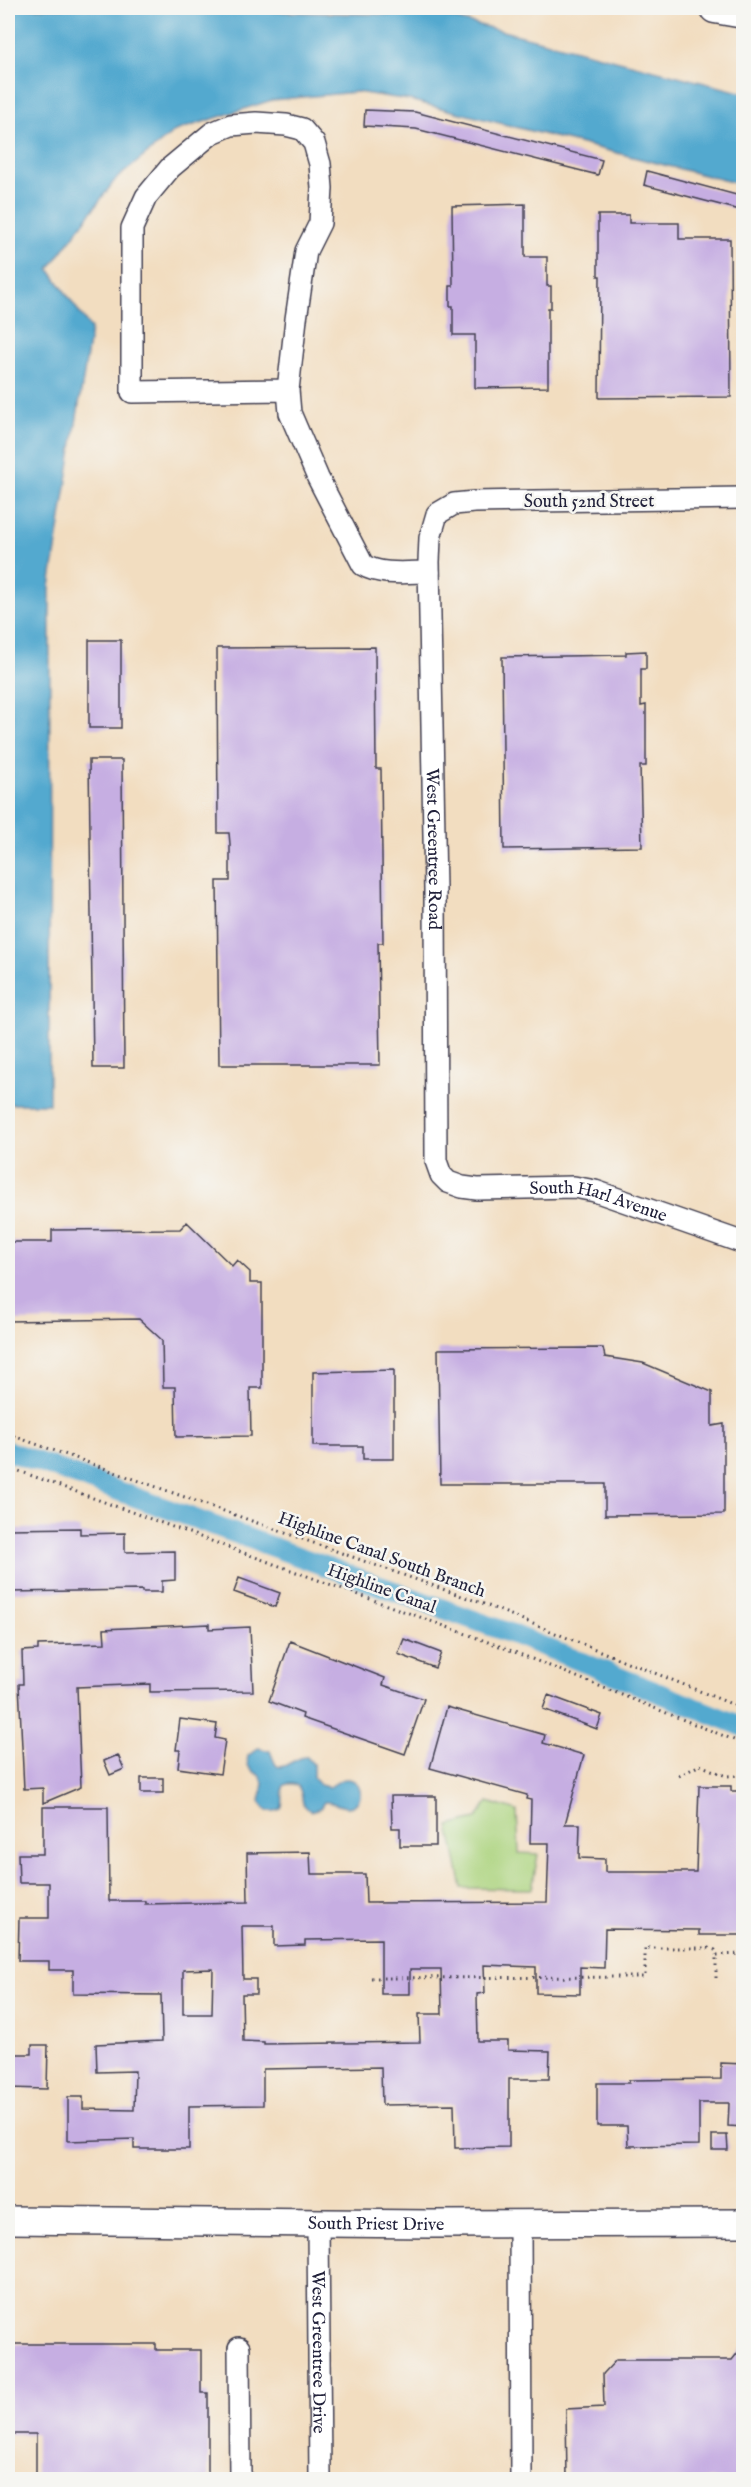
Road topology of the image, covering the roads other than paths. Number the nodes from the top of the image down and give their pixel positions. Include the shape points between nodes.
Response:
1 (715, 8) edge
2 (744, 13) edge
3 (288, 390) junction
4 (744, 498) edge
5 (437, 514) joint
6 (429, 572) junction
7 (448, 1182) joint
8 (744, 1243) edge
9 (8, 2220) edge
10 (318, 2223) junction
11 (744, 2223) edge
12 (520, 2224) junction
13 (239, 2348) dead end
14 (240, 2480) edge
15 (320, 2480) edge
16 (521, 2480) edge

1 - 2 highway
3 - 3 street via 306,251 320,223 320,164 315,143 302,129 256,123 231,125 212,133 170,168 146,197 132,228 132,392
3 - 6 street via 290,413 308,457 363,565 371,570
4 - 5 street, South 52nd Street via 474,502 454,504
5 - 6 street, West Greentree Road via 430,538
6 - 7 street, West Greentree Road via 436,1161
7 - 8 street, South Harl Avenue via 477,1189 574,1187 595,1191
9 - 10 main road, South Priest Drive
10 - 12 main road, South Priest Drive
10 - 15 street, West Greentree Drive
11 - 12 main road, South Priest Drive
12 - 16 street
13 - 14 street

